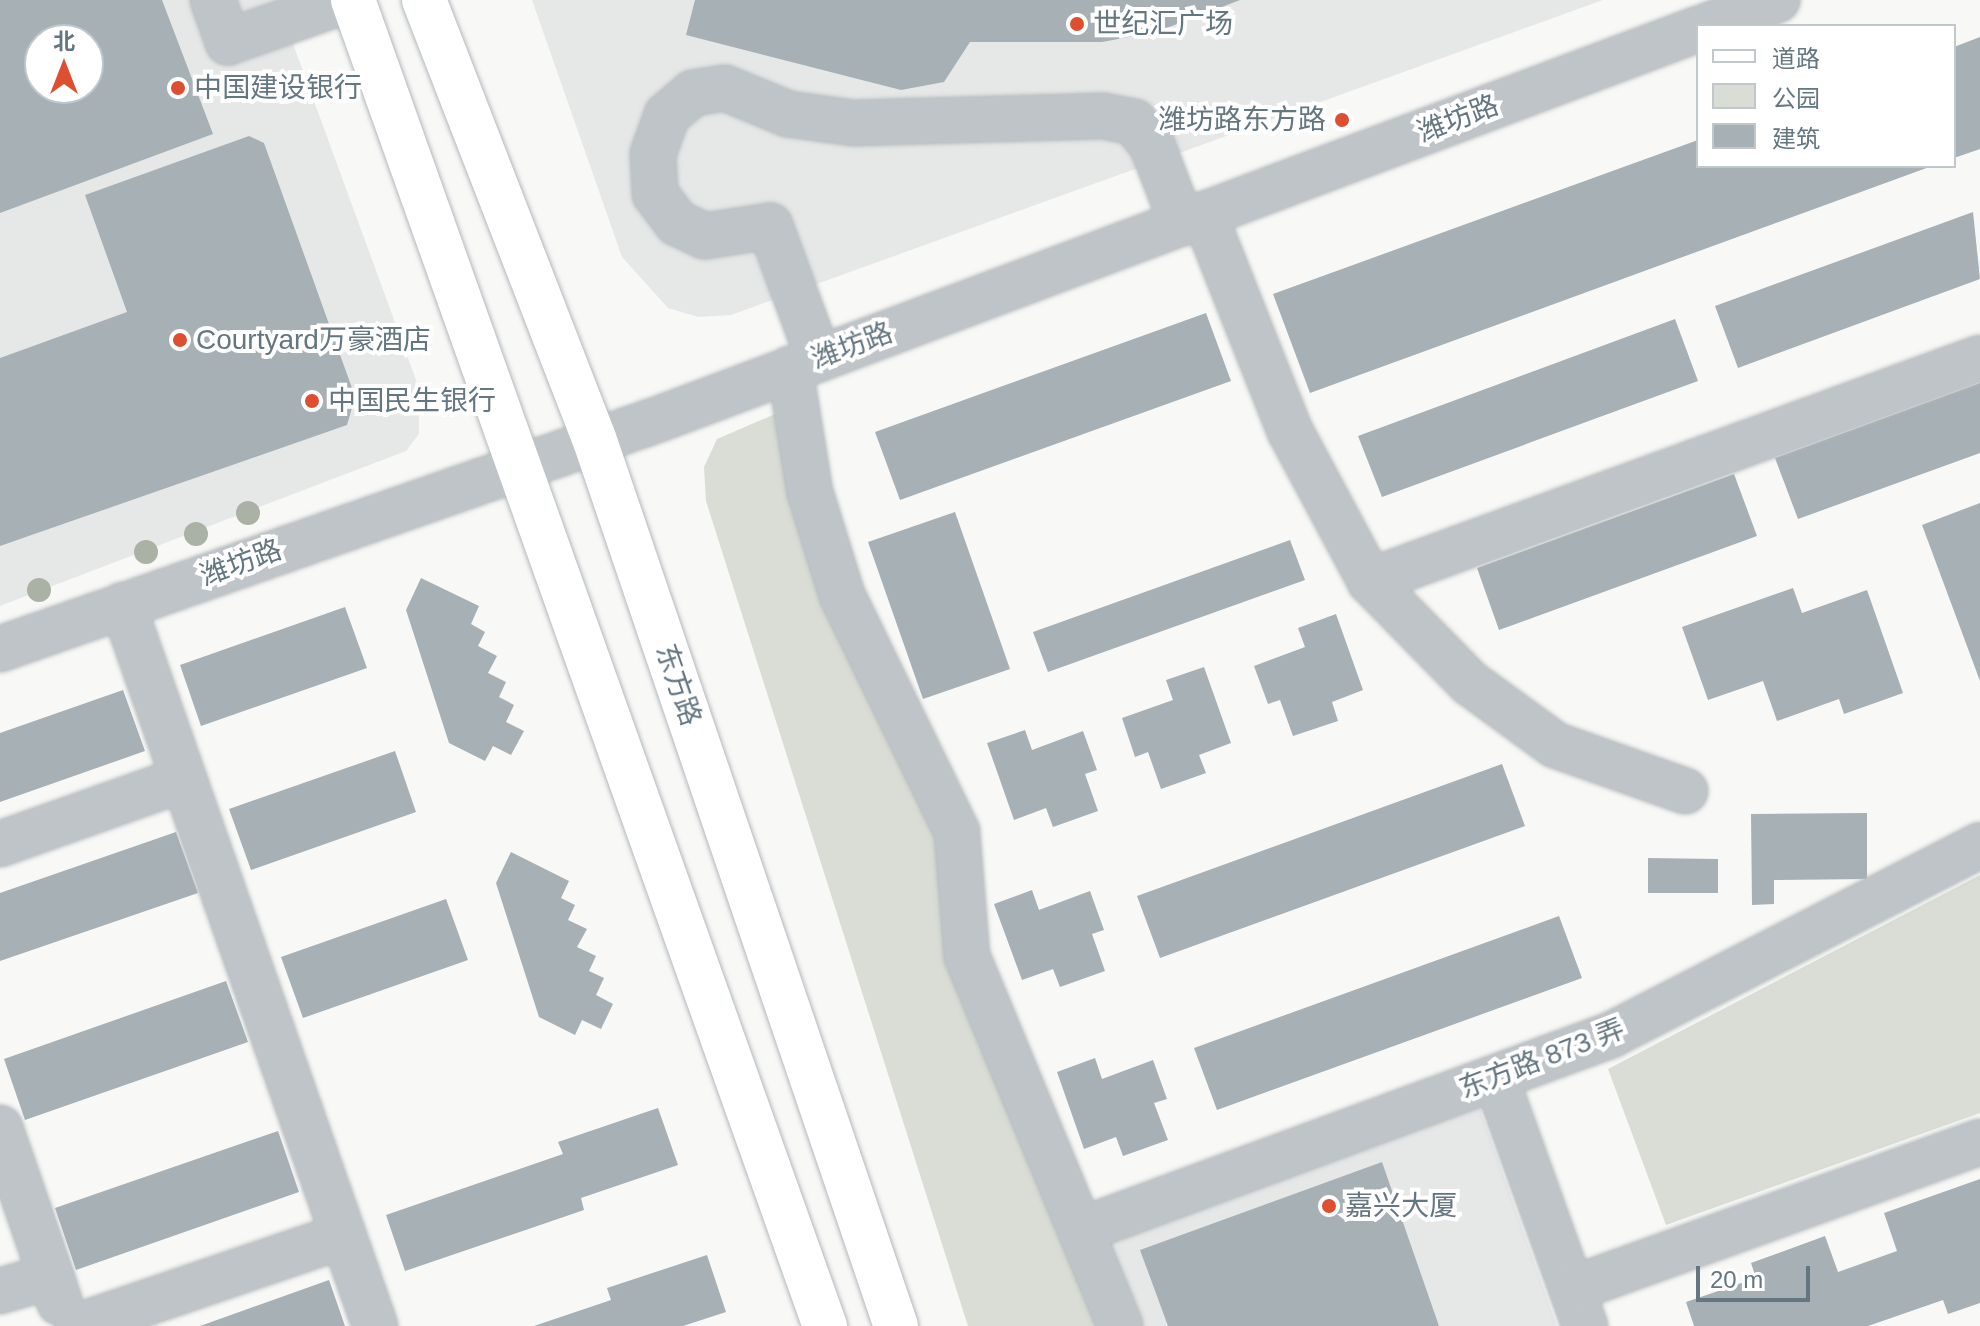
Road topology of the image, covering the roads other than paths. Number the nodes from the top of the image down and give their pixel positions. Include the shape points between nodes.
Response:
1 (213, 0) edge
2 (424, 0) edge
3 (434, 0) edge
4 (1777, 0) edge
5 (341, 1) edge
6 (1712, 24) edge
7 (1696, 30) edge
8 (447, 49) junction
9 (1193, 218) junction
10 (1980, 358) edge
11 (804, 364) junction
12 (594, 438) junction
13 (522, 463) junction
14 (1370, 581) junction
15 (123, 605) junction
16 (0, 649) edge
17 (184, 779) junction
18 (1685, 791) dead end
19 (0, 844) edge
20 (1980, 845) edge
21 (1496, 1079) junction
22 (0, 1128) edge
23 (1980, 1142) edge
24 (1084, 1229) junction
25 (343, 1236) junction
26 (51, 1276) junction
27 (0, 1291) edge
28 (1579, 1307) edge
29 (67, 1326) edge
30 (78, 1326) edge
31 (375, 1326) edge
32 (825, 1326) edge
33 (896, 1326) edge
34 (1120, 1326) edge

1 - 5 street via 228,42
2 - 8 main road, 东方路
3 - 8 main road, 东方路
4 - 6 street
5 - 13 main road via 375,74
7 - 9 street, 潍坊路
8 - 12 main road, 东方路
9 - 11 street, 潍坊路
9 - 11 street via 1134,122 1103,116 853,123 788,114 725,88 693,93 667,115 653,154 655,194 677,223 705,236 770,226
9 - 14 street via 1290,431
10 - 14 street
11 - 12 street, 潍坊路
11 - 24 street via 810,492 842,595 957,832 967,956 993,1030
12 - 13 street, 潍坊路
12 - 33 main road, 东方路
13 - 15 street, 潍坊路
13 - 32 main road
14 - 18 street via 1470,683 1555,745
15 - 16 street, 潍坊路
15 - 17 street
17 - 19 street
17 - 25 street
20 - 21 street, 东方路 873 弄 via 1667,1008
21 - 24 street, 东方路 873 弄
21 - 28 street
22 - 26 street
23 - 28 street
24 - 34 street
25 - 30 street
25 - 31 street
26 - 27 street
26 - 29 street

